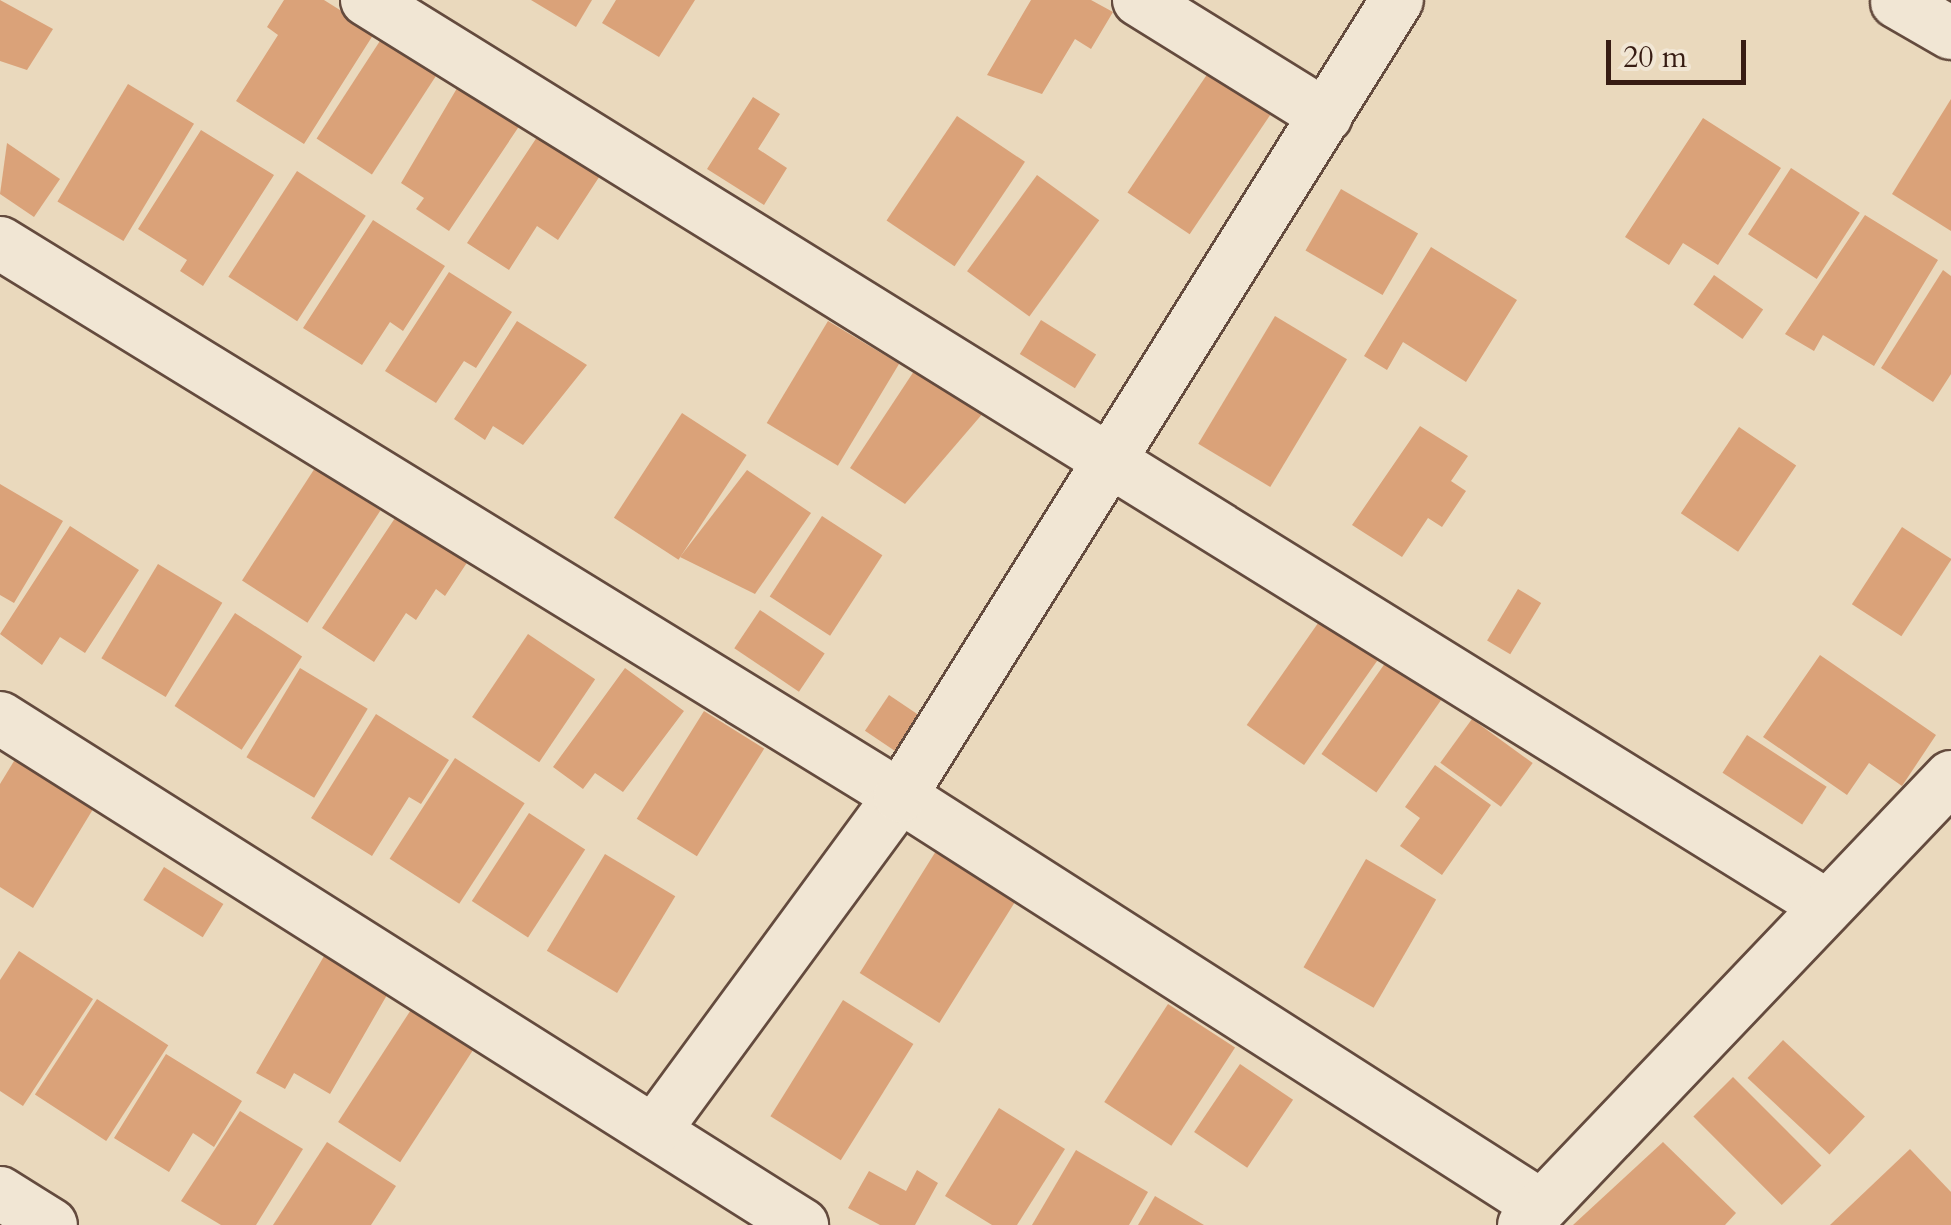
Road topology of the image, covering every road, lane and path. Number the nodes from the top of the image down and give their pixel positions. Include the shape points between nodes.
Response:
1 (367, 0) edge
2 (1139, 0) edge
3 (1397, 0) edge
4 (1898, 2) edge
5 (1951, 33) edge
6 (1326, 116) junction
7 (0, 243) edge
8 (1113, 460) junction
9 (0, 718) edge
10 (1951, 777) edge
11 (900, 796) junction
12 (1824, 904) junction
13 (654, 1131) junction
14 (0, 1193) edge
15 (1532, 1216) edge
16 (50, 1225) edge
17 (802, 1225) edge

1 - 8 street
2 - 6 street
3 - 6 street
4 - 5 street
6 - 8 street
7 - 11 street
8 - 11 street
8 - 12 street
9 - 13 street
10 - 12 street
11 - 13 street
11 - 15 street
12 - 15 street
13 - 17 street
14 - 16 street

